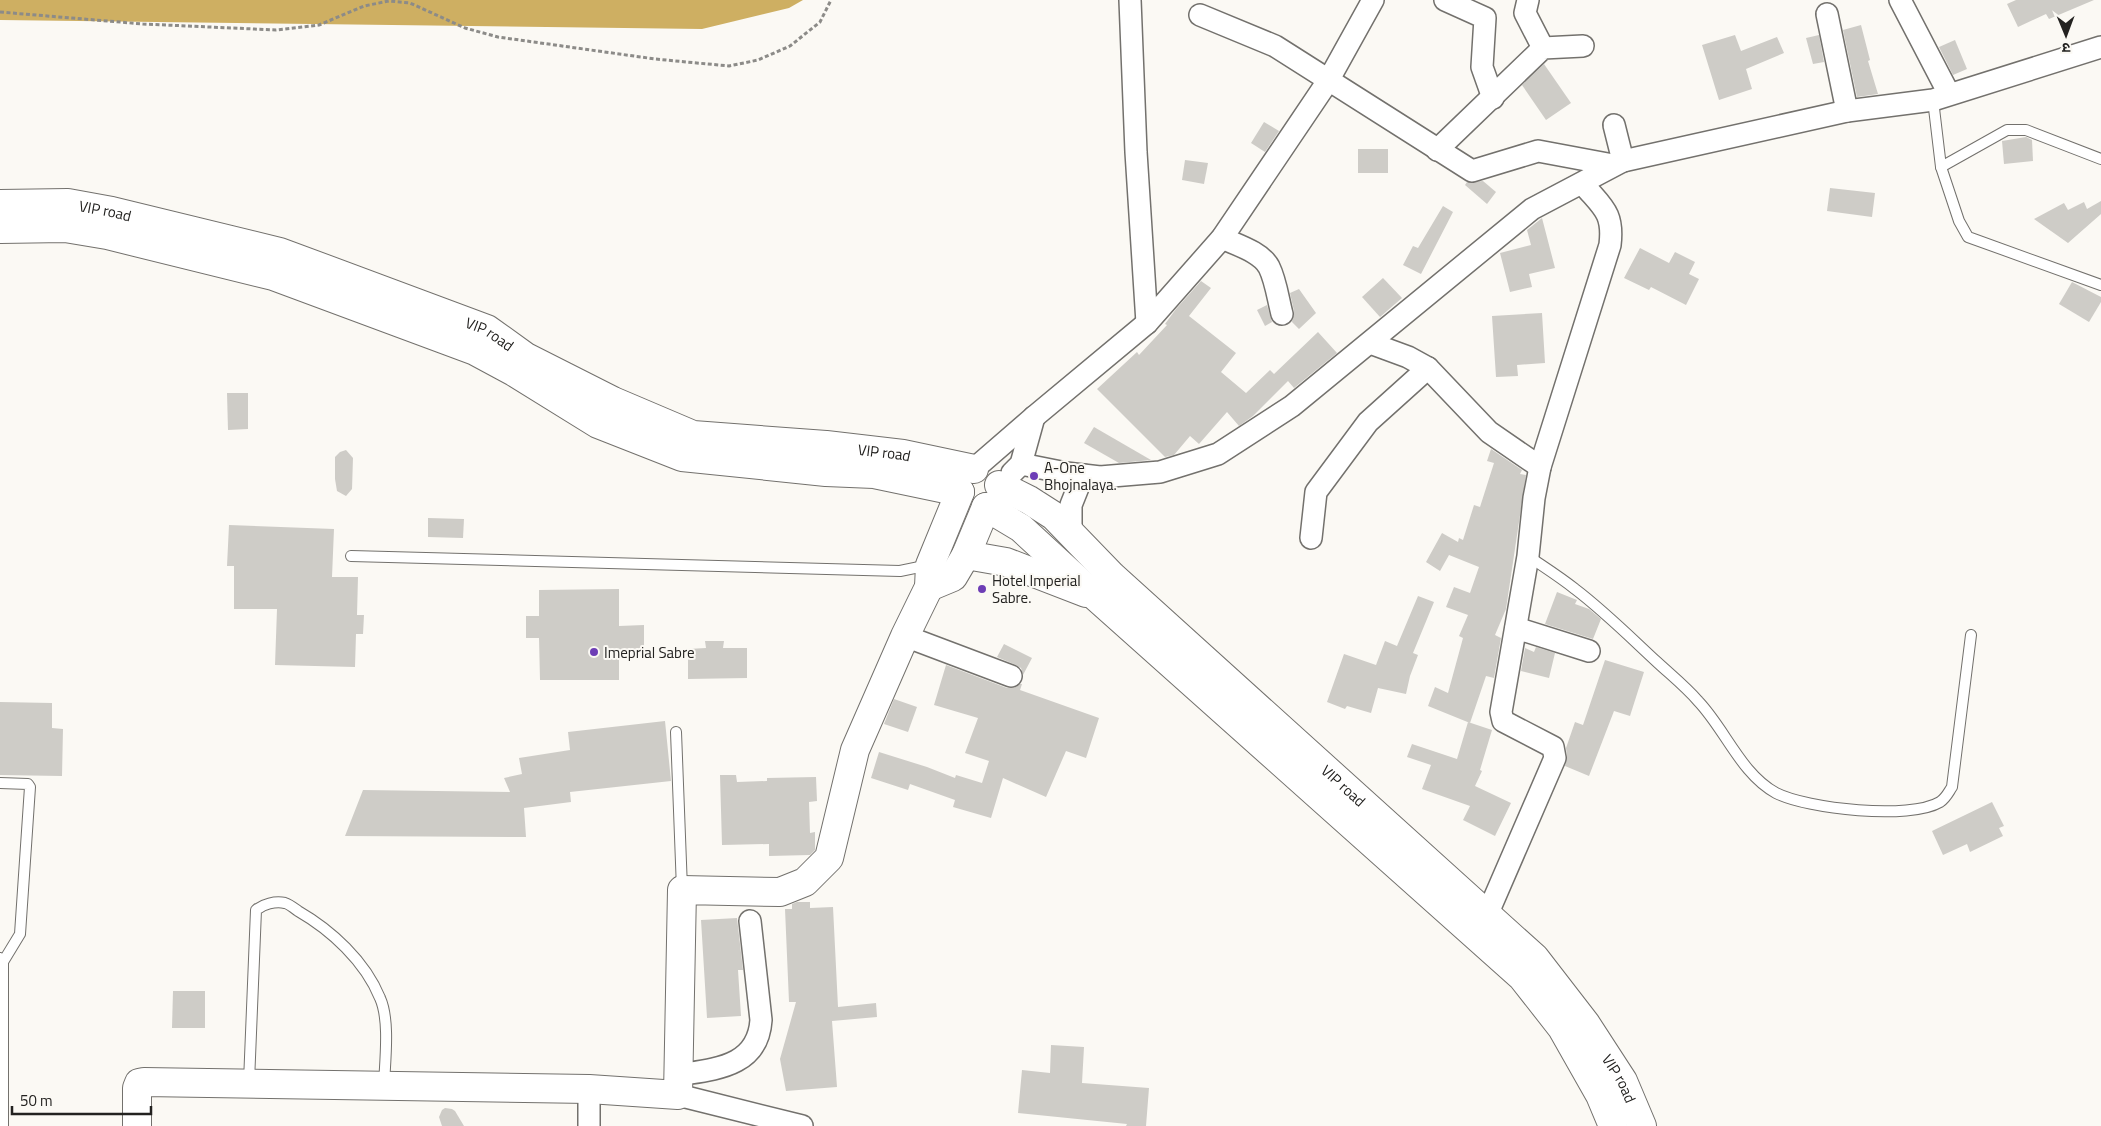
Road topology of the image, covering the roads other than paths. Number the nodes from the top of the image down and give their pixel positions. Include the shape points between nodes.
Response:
1 (1373, 0) edge
2 (1445, 0) edge
3 (1528, 0) edge
4 (1900, 0) edge
5 (1129, 3) edge
6 (1827, 14) dead end
7 (1200, 15) dead end
8 (1583, 46) dead end
9 (2101, 47) edge
10 (1542, 48) junction
11 (1328, 81) junction
12 (1941, 97) junction
13 (1493, 98) junction
14 (1847, 112) junction
15 (1614, 125) dead end
16 (1437, 150) junction
17 (2101, 159) edge
18 (1618, 163) junction
19 (1940, 167) junction
20 (1583, 184) junction
21 (0, 204) edge
22 (0, 229) edge
23 (1222, 238) junction
24 (2101, 285) edge
25 (1282, 314) dead end
26 (1147, 323) junction
27 (1370, 343) junction
28 (1428, 368) junction
29 (1034, 417) junction
30 (1021, 464) junction
31 (1540, 467) junction
32 (974, 469) junction
33 (1083, 475) junction
34 (960, 492) junction
35 (993, 496) junction
36 (1070, 534) junction
37 (1311, 538) dead end
38 (966, 555) junction
39 (351, 556) dead end
40 (1528, 556) junction
41 (929, 576) junction
42 (1096, 597) junction
43 (1516, 628) junction
44 (905, 636) junction
45 (1971, 636) dead end
46 (1589, 651) dead end
47 (1012, 676) dead end
48 (676, 732) dead end
49 (0, 783) edge
50 (682, 890) junction
51 (1487, 915) junction
52 (750, 921) dead end
53 (1, 960) edge
54 (249, 1083) junction
55 (384, 1085) junction
56 (678, 1085) junction
57 (589, 1089) junction
58 (3, 1126) edge
59 (137, 1126) edge
60 (589, 1126) edge
61 (802, 1126) edge
62 (1613, 1126) edge
63 (1642, 1126) edge

1 - 11 street
2 - 13 street via 1485,18 1482,67
3 - 10 street via 1525,13
4 - 12 street
5 - 26 street
6 - 14 street
7 - 11 street via 1275,46
8 - 10 street
9 - 12 street
10 - 13 street
11 - 16 street
11 - 23 street
12 - 14 street
12 - 19 lane
13 - 16 street
14 - 18 street
15 - 18 street via 1619,140
16 - 18 street via 1472,171 1538,151
17 - 19 lane via 2026,130 2007,130
18 - 20 street
19 - 24 lane via 1968,237
20 - 27 street via 1532,209
20 - 31 street via 1609,216 1612,228 1610,244
21 - 32 main road, VIP road via 68,203 280,252 487,329 526,357 613,401 693,435 826,444 903,454
22 - 34 main road, VIP road via 66,228 273,276 475,351 598,424 682,457 874,474
23 - 25 street via 1265,262 1272,275
23 - 26 street
26 - 29 street
27 - 28 street
27 - 33 street via 1292,406 1218,454 1160,472 1100,477
28 - 31 street via 1489,432
28 - 37 street via 1368,422 1316,492
29 - 30 street
29 - 32 street
30 - 33 street
30 - 35 street
31 - 40 street
32 - 34 main road via 960,482
32 - 35 main road via 994,474
33 - 36 street via 1071,505
34 - 35 main road via 964,500 974,507
34 - 41 main road
35 - 36 main road, VIP road via 1029,500 1054,516
35 - 38 main road
35 - 42 main road, VIP road via 1021,528
36 - 51 main road, VIP road via 1112,576
38 - 41 main road via 953,577
38 - 42 main road via 1006,562
39 - 41 lane via 900,571
40 - 43 street
40 - 45 lane via 1608,616 1698,700 1760,780 1776,793 1829,807 1891,812 1939,803 1947,796 1952,787
41 - 44 main road
42 - 62 main road, VIP road via 1522,977 1562,1028 1600,1095
43 - 46 street
43 - 51 street via 1501,717 1553,747 1556,758
44 - 47 street
44 - 50 main road via 855,750 829,858 805,882 780,892
48 - 50 lane
49 - 53 lane via 28,784 30,787 20,934
50 - 56 main road
51 - 63 main road, VIP road via 1535,958 1586,1024 1623,1081
52 - 56 street via 761,1020 752,1051 738,1061
53 - 58 lane
54 - 55 main road
54 - 55 lane via 256,910 262,905 285,903 341,942 370,977 381,1000 384,1018
54 - 59 main road via 139,1083
55 - 57 main road
56 - 57 main road
56 - 61 street
57 - 60 street

